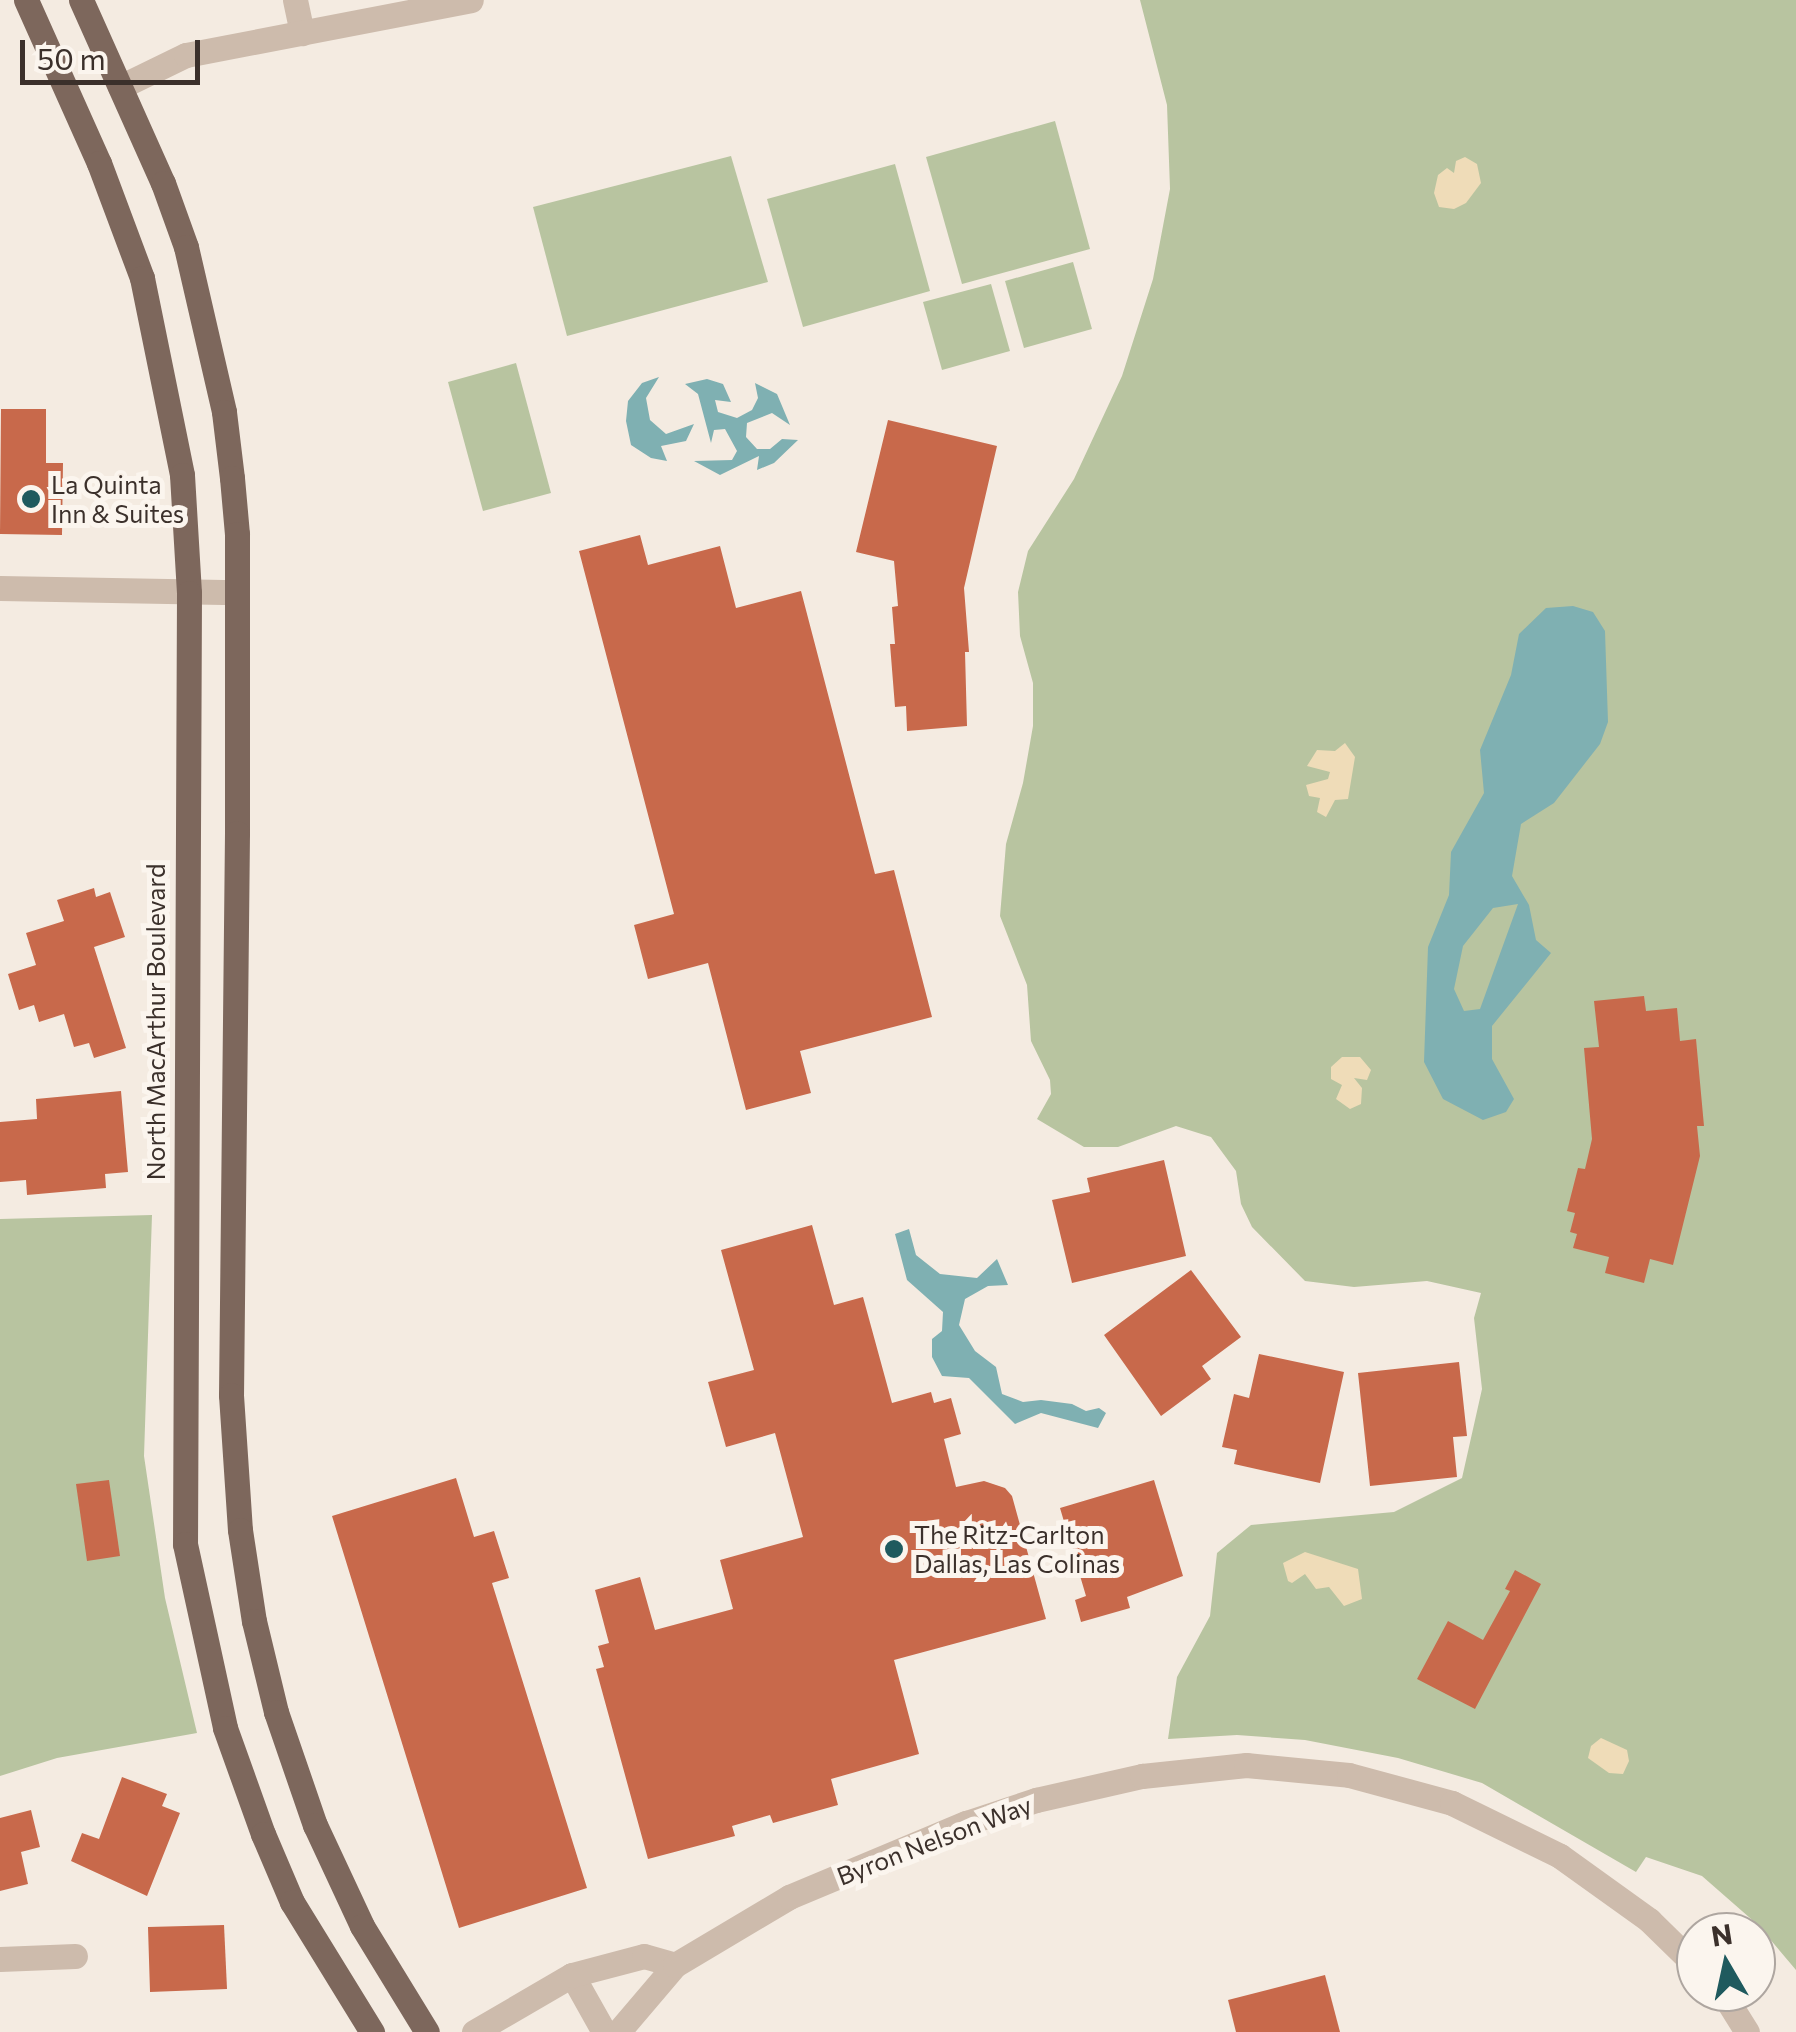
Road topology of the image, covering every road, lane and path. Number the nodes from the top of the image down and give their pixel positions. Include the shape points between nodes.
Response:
1 (26, 0) edge
2 (81, 0) edge
3 (295, 0) edge
4 (471, 0) edge
5 (302, 33) junction
6 (120, 87) junction
7 (0, 588) edge
8 (237, 592) junction
9 (189, 593) junction
10 (1676, 1946) edge
11 (75, 1956) dead end
12 (0, 1959) edge
13 (675, 1965) junction
14 (572, 1976) junction
15 (372, 2032) edge
16 (428, 2032) edge
17 (474, 2032) edge
18 (604, 2032) edge
19 (618, 2032) edge

1 - 9 main road, North MacArthur Boulevard via 142,278 182,475
2 - 6 main road
3 - 5 street
4 - 5 street
5 - 6 street via 186,55
6 - 8 main road via 163,182 202,308 230,462
7 - 9 street
8 - 9 street
8 - 16 main road via 232,1395 240,1530 276,1712 314,1825 362,1926
9 - 15 main road, North MacArthur Boulevard via 185,1544 225,1728 263,1834 292,1902
10 - 13 street, Byron Nelson Way via 1560,1856 1452,1803 1348,1775 1246,1765 1142,1776 966,1823 790,1897
11 - 12 street
13 - 14 street via 644,1956
13 - 19 street, Byron Nelson Way
14 - 17 street
14 - 18 street

